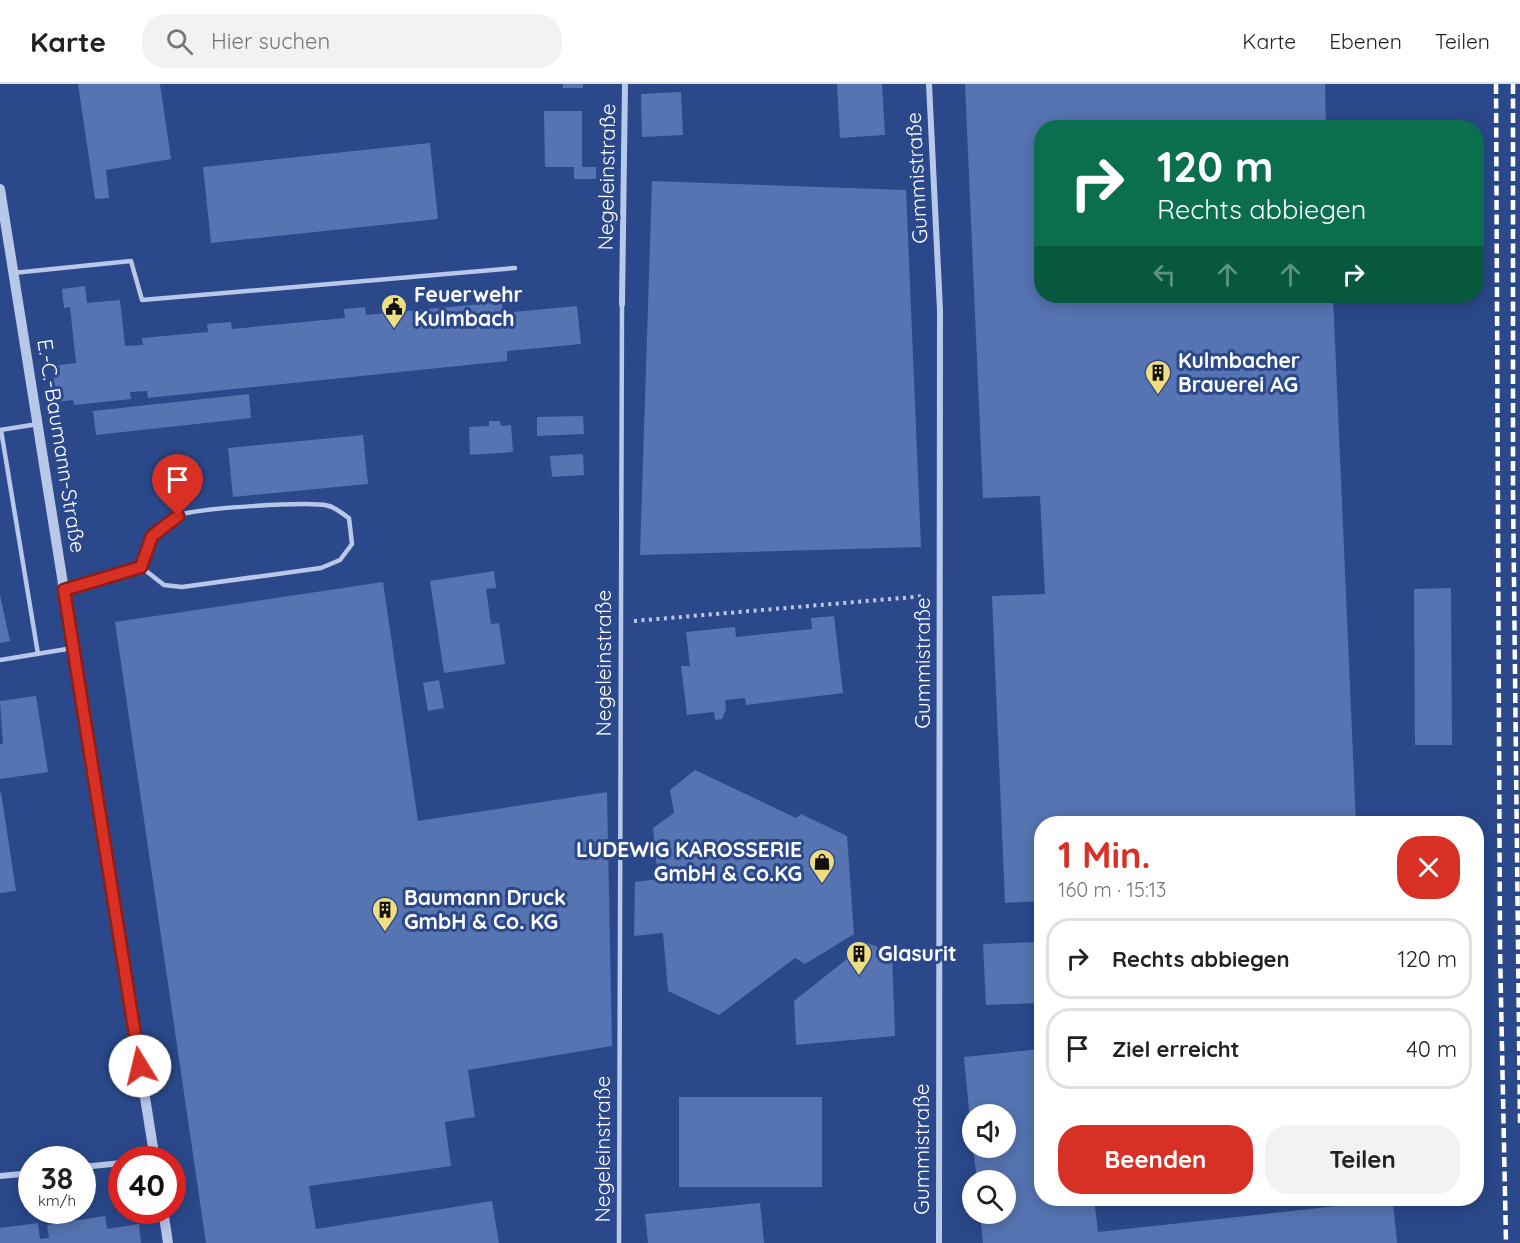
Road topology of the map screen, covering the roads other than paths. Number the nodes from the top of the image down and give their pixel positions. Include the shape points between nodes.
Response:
1 (625, 84) edge
2 (929, 84) edge
3 (0, 189) edge
4 (515, 268) dead end
5 (13, 273) junction
6 (622, 304) joint
7 (38, 424) junction
8 (0, 430) edge
9 (141, 567) junction
10 (64, 590) junction
11 (74, 648) junction
12 (38, 654) junction
13 (0, 660) edge
14 (152, 1146) edge
15 (18, 1174) edge
16 (0, 1176) edge
17 (165, 1224) edge
18 (168, 1243) edge
19 (619, 1243) edge
20 (939, 1243) edge

1 - 6 street, Negeleinstraße
2 - 20 street, Gummistraße via 940,310
3 - 5 street, E.-C.-Baumann-Straße
4 - 5 lane via 142,300 131,261
5 - 7 street, E.-C.-Baumann-Straße
6 - 19 lane, Negeleinstraße
7 - 8 lane
7 - 10 street, E.-C.-Baumann-Straße
8 - 12 lane
9 - 9 lane via 152,536 178,516 310,503 331,507 349,518 352,544 340,560 321,568 182,587 164,585
9 - 10 lane
10 - 11 street, E.-C.-Baumann-Straße
11 - 12 lane
11 - 14 street, E.-C.-Baumann-Straße
12 - 13 lane
15 - 16 street
17 - 18 street

